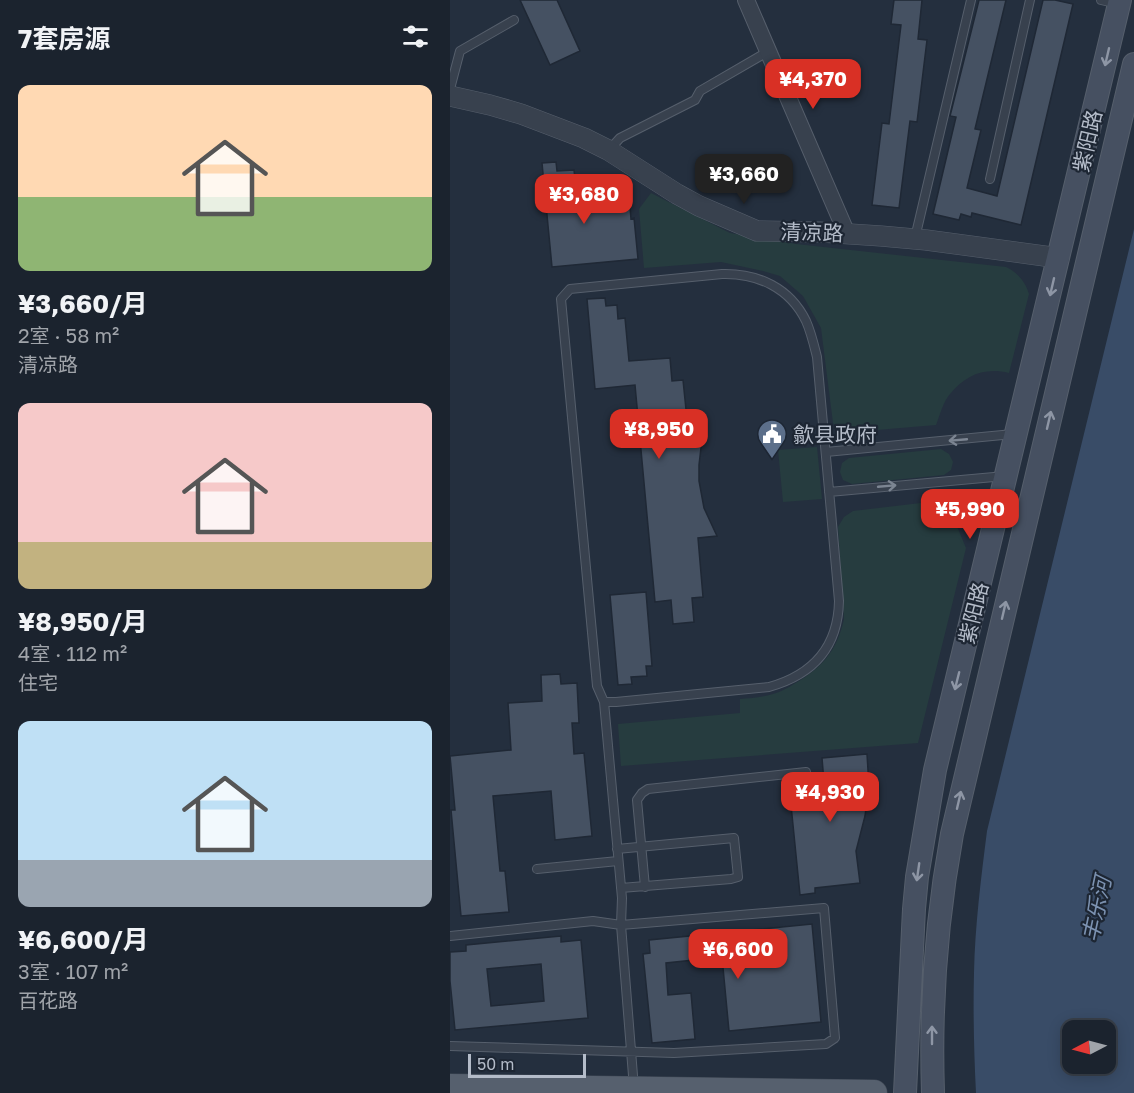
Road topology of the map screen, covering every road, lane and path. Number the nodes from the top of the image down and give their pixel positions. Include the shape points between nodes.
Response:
1 (746, 0) edge
2 (971, 0) edge
3 (1030, 0) edge
4 (1113, 1) edge
5 (514, 20) dead end
6 (768, 51) junction
7 (1134, 64) edge
8 (450, 89) edge
9 (450, 96) edge
10 (608, 150) junction
11 (990, 179) dead end
12 (847, 234) junction
13 (915, 239) junction
14 (1059, 258) junction
15 (1016, 434) junction
16 (826, 452) junction
17 (1006, 476) junction
18 (829, 492) junction
19 (604, 702) junction
20 (806, 772) dead end
21 (642, 847) junction
22 (617, 849) junction
23 (618, 861) junction
24 (537, 869) dead end
25 (645, 886) junction
26 (621, 888) junction
27 (621, 925) junction
28 (450, 936) edge
29 (450, 1046) edge
30 (631, 1052) junction
31 (450, 1087) edge
32 (634, 1090) junction
33 (874, 1093) edge
34 (905, 1093) edge
35 (933, 1093) edge

1 - 6 street
2 - 13 lane
3 - 11 lane
4 -> 14 main road, 紫阳路
5 - 8 lane via 460,51
6 - 10 lane via 700,91 695,100 620,138
6 - 12 street
35 -> 7 main road, 紫阳路 via 934,971 945,868
9 - 10 street, 清凉路 via 521,114
10 - 12 street, 清凉路 via 699,206 757,231
12 - 13 street, 清凉路
13 - 14 street, 清凉路
14 -> 15 main road, 紫阳路
15 -> 16 lane
15 - 17 main road, 紫阳路
16 - 18 lane
16 - 19 lane via 817,357 810,332 798,308 772,284 735,274 570,289 561,299 597,686
18 -> 17 lane
17 -> 34 main road, 紫阳路 via 935,770 917,877
18 - 19 lane via 839,612 830,642 817,661 799,675 769,687
19 - 22 lane
20 - 21 lane via 648,789 637,800
21 - 22 lane
21 - 25 lane
21 - 25 lane via 734,838 738,877
22 - 23 lane
23 - 24 lane
23 - 26 lane
25 - 26 lane
26 - 27 lane
27 - 28 lane via 593,921
27 - 30 lane
27 - 30 lane via 824,908 835,1038 826,1044
29 - 30 lane
30 - 32 lane
31 - 32 main road
32 - 33 main road

